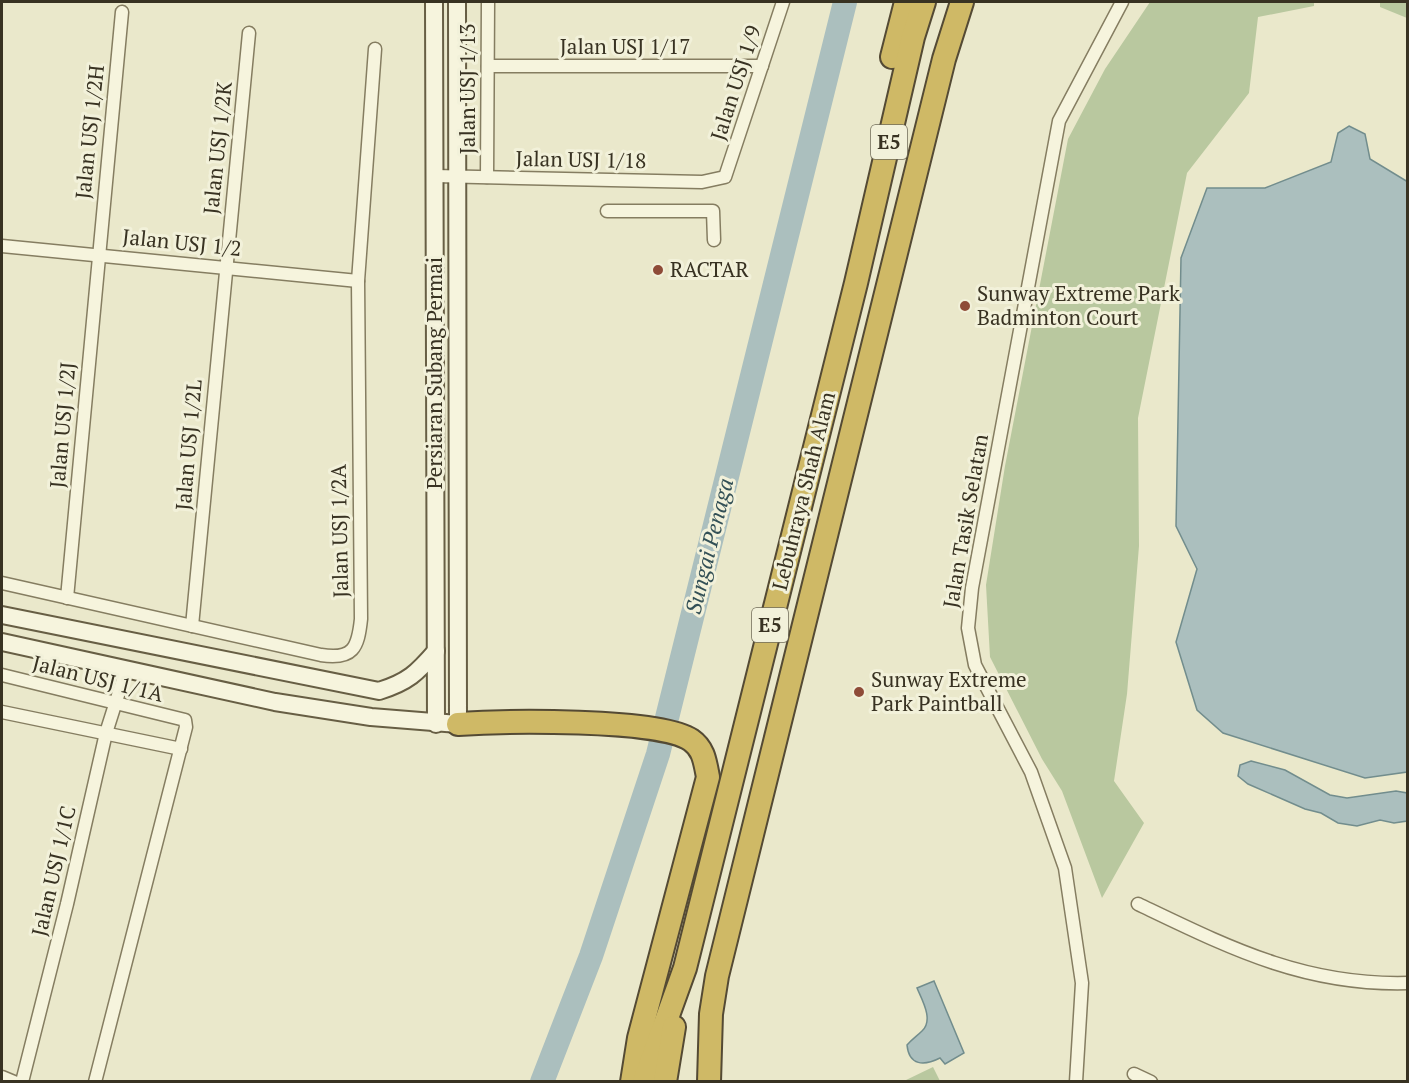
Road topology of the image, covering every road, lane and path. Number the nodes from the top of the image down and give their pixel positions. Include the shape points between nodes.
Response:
1 (434, 2) edge
2 (457, 2) edge
3 (488, 2) edge
4 (783, 2) edge
5 (906, 2) edge
6 (924, 2) edge
7 (962, 2) edge
8 (1122, 2) edge
9 (122, 12) dead end
10 (249, 33) dead end
11 (375, 49) dead end
12 (488, 66) junction
13 (762, 66) junction
14 (435, 176) junction
15 (457, 176) junction
16 (487, 177) junction
17 (726, 177) joint
18 (607, 211) dead end
19 (714, 240) dead end
20 (2, 246) edge
21 (98, 255) junction
22 (226, 267) junction
23 (358, 281) junction
24 (856, 283) junction
25 (2, 583) edge
26 (67, 598) junction
27 (2, 615) edge
28 (192, 626) junction
29 (2, 642) edge
30 (436, 651) junction
31 (126, 670) junction
32 (2, 675) edge
33 (115, 703) junction
34 (2, 712) edge
35 (447, 724) junction
36 (106, 733) junction
37 (181, 749) junction
38 (1138, 904) dead end
39 (685, 968) junction
40 (1407, 983) edge
41 (711, 1014) junction
42 (1134, 1074) dead end
43 (2, 1077) edge
44 (14, 1082) edge
45 (22, 1082) edge
46 (95, 1082) edge
47 (632, 1082) edge
48 (644, 1082) edge
49 (665, 1082) edge
50 (700, 1082) edge
51 (709, 1082) edge
52 (1076, 1082) edge
53 (1151, 1082) edge

1 - 14 main road, Persiaran Subang Permai
2 - 15 main road, Persiaran Subang Permai
3 - 12 street, Jalan USJ 1/13
4 - 13 street, Jalan USJ 1/9
5 - 24 highway via 876,143
6 - 24 highway, Lebuhraya Shah Alam / E5
7 - 41 highway, Lebuhraya Shah Alam / E5 via 944,59
8 - 52 street, Jalan Tasik Selatan via 1059,121 972,588 968,628 975,665 1031,772 1065,868 1082,983
9 - 21 street, Jalan USJ 1/2H
10 - 22 street, Jalan USJ 1/2K
11 - 23 street, Jalan USJ 1/2A
12 - 13 street, Jalan USJ 1/17
12 - 16 street, Jalan USJ 1/13
13 - 17 street, Jalan USJ 1/9
14 - 15 street, Jalan USJ 1/18
14 - 30 main road, Persiaran Subang Permai
15 - 16 street, Jalan USJ 1/18
15 - 35 main road, Persiaran Subang Permai
16 - 17 street, Jalan USJ 1/18 via 702,182
18 - 19 street via 713,211
20 - 21 street, Jalan USJ 1/2
21 - 22 street, Jalan USJ 1/2
21 - 26 street, Jalan USJ 1/2J
22 - 23 street, Jalan USJ 1/2
22 - 28 street, Jalan USJ 1/2L
23 - 28 street, Jalan USJ 1/2A via 359,640 346,655 334,657
24 - 39 highway, Lebuhraya Shah Alam / E5
25 - 26 street, Jalan USJ 1/2A
26 - 28 street, Jalan USJ 1/2A
27 - 30 main road via 379,691 402,684 417,674
29 - 31 main road
30 - 35 main road, Persiaran Subang Permai
31 - 33 street, Jalan USJ 1/1C
31 - 35 main road via 275,702
32 - 33 street, Jalan USJ 1/1A
33 - 36 street, Jalan USJ 1/1C
33 - 37 street, Jalan USJ 1/1A via 185,720
34 - 36 street
35 - 47 highway via 632,726 677,734 692,741 704,754 708,777 639,1038
36 - 37 street
36 - 45 street, Jalan USJ 1/1C
37 - 46 street
38 - 40 street via 1232,949 1307,974 1368,984
39 - 48 highway, Lebuhraya Shah Alam / E5
39 - 49 highway
41 - 50 highway
41 - 51 highway, Lebuhraya Shah Alam / E5
42 - 53 street
43 - 44 street

